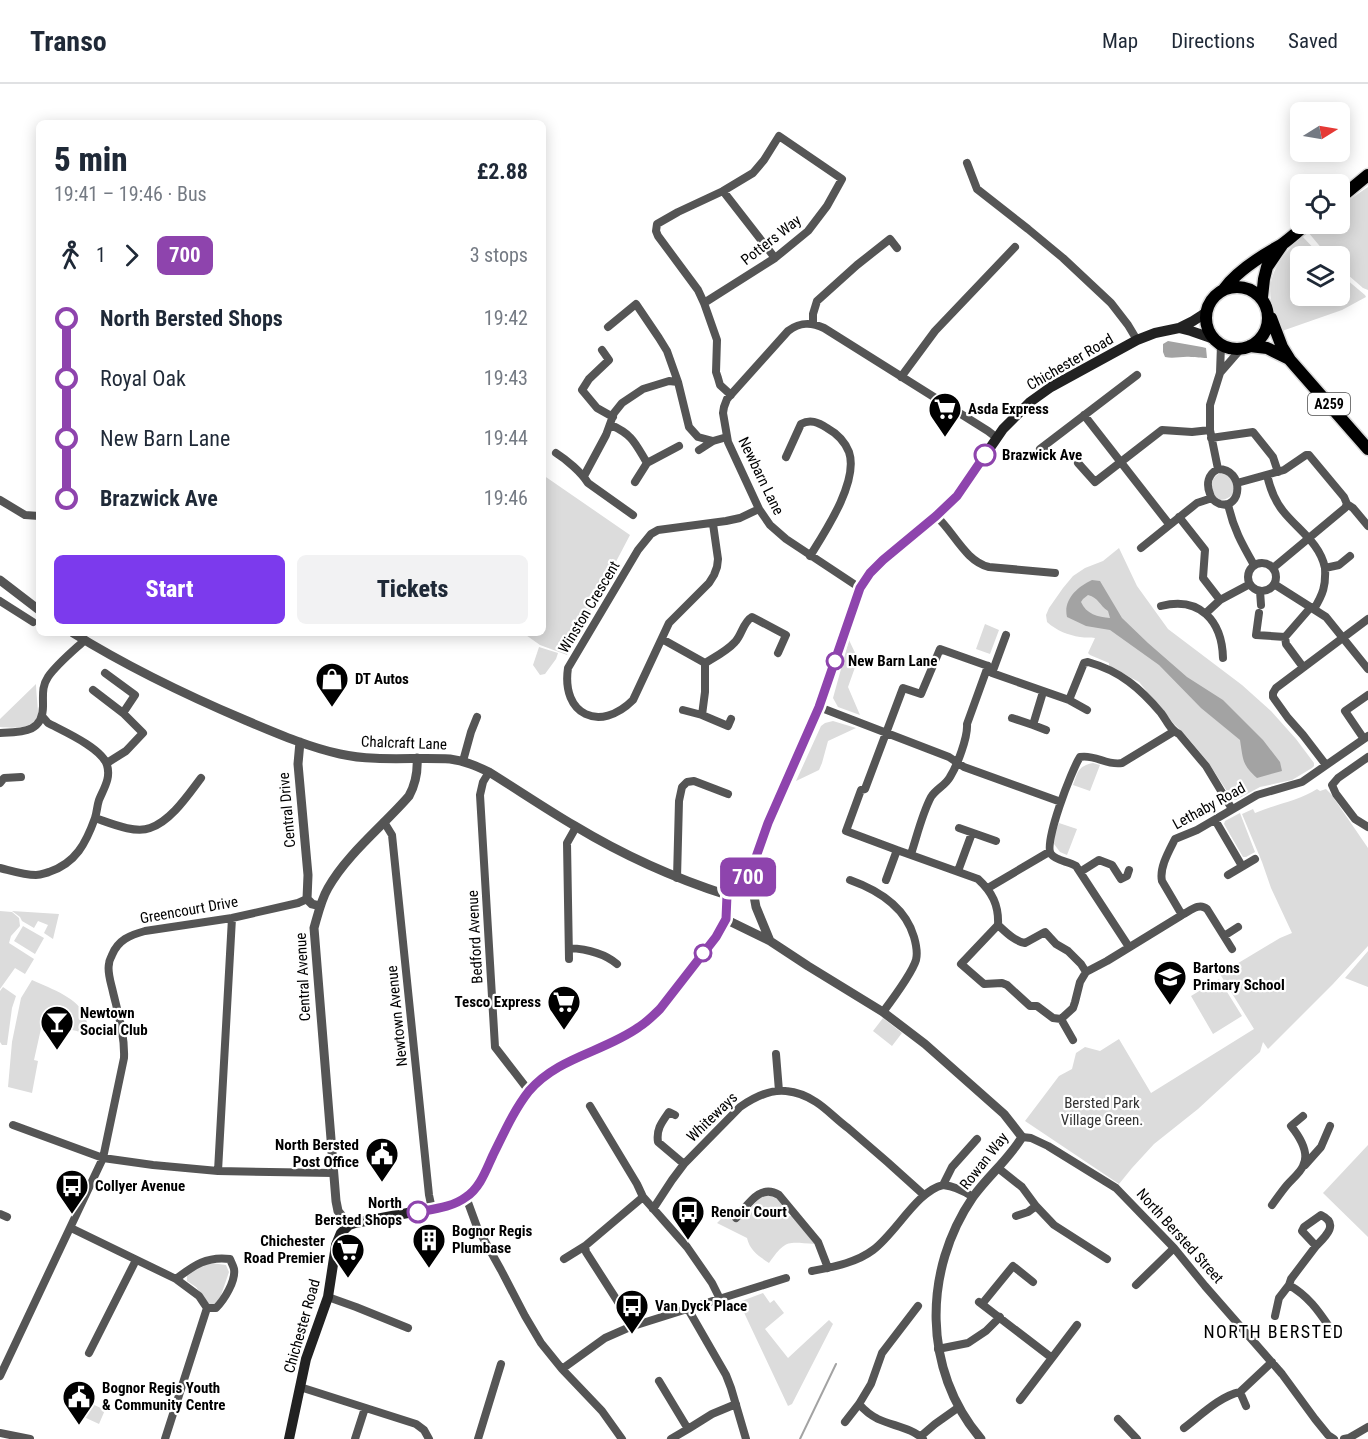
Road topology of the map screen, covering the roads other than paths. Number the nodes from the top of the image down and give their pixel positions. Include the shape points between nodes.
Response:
1 (967, 163) dead end
2 (1368, 175) edge
3 (1350, 190) edge
4 (723, 191) junction
5 (1294, 234) edge
6 (1282, 244) junction
7 (1015, 247) dead end
8 (897, 248) dead end
9 (775, 258) junction
10 (1223, 290) junction
11 (1262, 297) junction
12 (704, 303) junction
13 (1268, 311) junction
14 (1207, 312) junction
15 (813, 323) junction
16 (608, 327) dead end
17 (1179, 328) junction
18 (1137, 340) junction
19 (1217, 342) junction
20 (1245, 348) junction
21 (602, 350) dead end
22 (1290, 360) junction
23 (1220, 373) junction
24 (1137, 375) dead end
25 (901, 377) junction
26 (678, 382) junction
27 (730, 395) junction
28 (1084, 415) junction
29 (612, 421) junction
30 (1210, 434) junction
31 (727, 437) junction
32 (997, 438) junction
33 (713, 441) junction
34 (679, 446) dead end
35 (1368, 449) edge
36 (699, 450) dead end
37 (556, 453) dead end
38 (1049, 454) dead end
39 (786, 457) dead end
40 (1120, 462) junction
41 (647, 463) junction
42 (1078, 463) dead end
43 (1218, 470) junction
44 (1278, 472) junction
45 (1267, 475) junction
46 (584, 476) junction
47 (635, 482) dead end
48 (1237, 483) junction
49 (1212, 498) junction
50 (0, 500) edge
51 (1228, 504) junction
52 (1347, 504) junction
53 (759, 509) junction
54 (633, 514) dead end
55 (36, 516) edge
56 (936, 516) junction
57 (1179, 517) junction
58 (713, 524) junction
59 (1169, 524) junction
60 (1368, 526) edge
61 (1308, 538) junction
62 (1141, 548) dead end
63 (810, 556) junction
64 (1350, 556) dead end
65 (1254, 566) junction
66 (1273, 568) junction
67 (1325, 568) junction
68 (1055, 573) dead end
69 (0, 580) edge
70 (1250, 584) junction
71 (1274, 584) junction
72 (860, 588) junction
73 (1260, 591) junction
74 (1220, 600) junction
75 (0, 601) edge
76 (1161, 606) dead end
77 (36, 608) edge
78 (1313, 608) junction
79 (1206, 613) junction
80 (1368, 619) edge
81 (33, 622) dead end
82 (1006, 635) dead end
83 (78, 636) edge
84 (1285, 637) junction
85 (1343, 637) junction
86 (662, 639) junction
87 (85, 640) junction
88 (778, 653) dead end
89 (1223, 658) dead end
90 (705, 663) junction
91 (1303, 667) junction
92 (1368, 669) edge
93 (990, 670) junction
94 (105, 673) dead end
95 (93, 690) dead end
96 (1043, 692) junction
97 (1368, 695) edge
98 (1069, 700) junction
99 (819, 707) junction
100 (683, 710) dead end
101 (1087, 710) dead end
102 (123, 713) junction
103 (702, 715) junction
104 (42, 717) junction
105 (477, 717) dead end
106 (1012, 718) dead end
107 (731, 719) dead end
108 (1033, 725) junction
109 (1046, 730) dead end
110 (0, 732) edge
111 (1173, 732) junction
112 (886, 733) junction
113 (1366, 737) edge
114 (300, 742) junction
115 (417, 758) junction
116 (1368, 758) edge
117 (464, 761) junction
118 (957, 762) junction
119 (107, 764) junction
120 (1326, 765) junction
121 (489, 772) junction
122 (21, 777) dead end
123 (201, 778) dead end
124 (0, 783) edge
125 (728, 794) dead end
126 (1061, 802) junction
127 (1232, 809) junction
128 (95, 818) junction
129 (1215, 820) junction
130 (384, 822) junction
131 (576, 827) junction
132 (1368, 827) edge
133 (959, 828) dead end
134 (972, 833) junction
135 (996, 841) dead end
136 (897, 850) junction
137 (1049, 852) junction
138 (911, 854) junction
139 (1255, 859) dead end
140 (1242, 866) junction
141 (0, 868) edge
142 (1128, 870) dead end
143 (958, 871) junction
144 (1080, 872) junction
145 (750, 874) junction
146 (1228, 875) dead end
147 (677, 878) junction
148 (850, 880) dead end
149 (886, 880) dead end
150 (313, 885) junction
151 (988, 888) junction
152 (327, 889) junction
153 (727, 895) junction
154 (307, 898) junction
155 (320, 906) junction
156 (1182, 915) junction
157 (232, 918) junction
158 (726, 919) junction
159 (998, 925) junction
160 (1238, 927) dead end
161 (1224, 936) junction
162 (770, 941) junction
163 (1129, 947) junction
164 (569, 948) junction
165 (1232, 949) dead end
166 (569, 959) dead end
167 (618, 964) dead end
168 (1086, 972) junction
169 (883, 1012) junction
170 (1061, 1018) junction
171 (1073, 1040) dead end
172 (776, 1054) dead end
173 (779, 1090) junction
174 (529, 1091) junction
175 (590, 1106) dead end
176 (675, 1116) dead end
177 (1303, 1116) dead end
178 (13, 1125) dead end
179 (1329, 1126) dead end
180 (1022, 1137) junction
181 (977, 1139) dead end
182 (103, 1158) junction
183 (684, 1164) junction
184 (1305, 1165) junction
185 (998, 1168) junction
186 (218, 1171) junction
187 (333, 1173) junction
188 (943, 1185) junction
189 (924, 1195) junction
190 (466, 1197) junction
191 (643, 1197) junction
192 (973, 1197) junction
193 (1272, 1205) dead end
194 (1036, 1206) junction
195 (432, 1209) junction
196 (653, 1209) junction
197 (1016, 1216) dead end
198 (736, 1218) dead end
199 (349, 1225) junction
200 (71, 1228) junction
201 (585, 1246) junction
202 (1316, 1246) dead end
203 (1174, 1248) junction
204 (564, 1259) dead end
205 (1107, 1259) dead end
206 (136, 1260) junction
207 (828, 1268) junction
208 (812, 1271) dead end
209 (786, 1278) dead end
210 (176, 1279) junction
211 (1034, 1282) dead end
212 (1136, 1285) dead end
213 (1289, 1285) junction
214 (328, 1297) junction
215 (720, 1299) junction
216 (918, 1306) dead end
217 (207, 1308) junction
218 (688, 1309) junction
219 (1275, 1316) dead end
220 (1000, 1317) junction
221 (1077, 1325) dead end
222 (630, 1327) junction
223 (408, 1328) dead end
224 (1330, 1329) dead end
225 (938, 1349) junction
226 (89, 1353) dead end
227 (1052, 1358) junction
228 (1272, 1362) junction
229 (501, 1364) dead end
230 (562, 1370) junction
231 (0, 1376) edge
232 (659, 1381) dead end
233 (300, 1388) junction
234 (1240, 1392) junction
235 (1020, 1400) dead end
236 (736, 1404) junction
237 (859, 1404) junction
238 (1246, 1406) dead end
239 (959, 1407) junction
240 (365, 1408) junction
241 (1118, 1419) dead end
242 (845, 1422) dead end
243 (1368, 1427) edge
244 (1184, 1428) dead end
245 (688, 1429) junction
246 (0, 1433) edge
247 (922, 1438) edge
248 (30, 1439) edge
249 (165, 1439) edge
250 (290, 1439) edge
251 (355, 1439) edge
252 (429, 1439) edge
253 (478, 1439) edge
254 (622, 1439) edge
255 (671, 1439) edge
256 (746, 1439) edge
257 (981, 1439) edge
258 (1137, 1439) edge
259 (1334, 1439) edge
260 (1344, 1439) edge

1 - 18 street via 977,189 1111,303
2 - 3 highway
4 - 9 street
4 - 9 street, Potters Way via 753,173 779,136 842,179 808,231
4 - 12 street via 657,224 658,236
5 - 6 highway
6 - 10 highway via 1256,260
6 - 11 highway via 1267,267
7 - 25 street via 935,331
8 - 15 street via 890,238 857,265 817,302
9 - 12 street, Potters Way
10 - 11 highway via 1243,287
10 - 14 highway via 1210,302
11 - 13 highway
12 - 27 street via 717,340 716,372 720,385
13 - 20 highway via 1263,336
13 - 22 highway, A259
14 - 17 main road, Chichester Road
14 - 19 highway via 1206,325
15 - 25 street
15 - 27 street via 788,331
16 - 26 street via 636,304 667,351
17 - 18 main road, Chichester Road
17 - 19 main road
18 - 32 main road, Chichester Road via 1038,396
19 - 20 highway via 1230,349
19 - 23 street
20 - 22 highway, A259 via 1267,348
20 - 23 street
21 - 29 street via 609,360 582,390
22 - 35 highway, A259
23 - 30 street via 1210,405
24 - 28 street
25 - 32 street
26 - 29 street via 669,381 637,392 618,408
26 - 33 street via 689,427 698,437
27 - 31 street, Newbarn Lane via 723,413
28 - 38 street via 1042,448
28 - 40 street
29 - 41 street via 631,436
29 - 46 street
30 - 40 street via 1162,430
30 - 43 street
30 - 44 street via 1253,432 1273,457
31 - 33 street
31 - 53 street, Newbarn Lane
32 - 56 main road, Chichester Road via 957,496
33 - 36 street
34 - 41 street
37 - 46 street
39 - 63 street via 805,421 826,427 850,455 844,493
40 - 42 street via 1095,482
40 - 59 street
41 - 47 street
43 - 48 street via 1229,471
43 - 49 street via 1208,480
44 - 45 street
44 - 52 street via 1309,455
45 - 48 street
45 - 61 street via 1282,509
46 - 54 street via 588,483
48 - 51 street via 1235,498
49 - 51 street
49 - 57 street via 1197,503
50 - 55 street via 25,515
51 - 65 street via 1238,538
52 - 60 street
52 - 61 street
53 - 58 street, Winston Crescent
53 - 63 street, Newbarn Lane via 770,525
56 - 68 street via 980,565
56 - 72 main road, Chichester Road via 883,560
57 - 59 street
57 - 74 street via 1205,550 1203,578
58 - 86 street, Winston Crescent via 718,550 714,575 669,623
58 - 86 street, Winston Crescent via 658,530 646,540 568,668 567,690 571,700 588,715 597,717 625,709
59 - 62 street
61 - 66 street
61 - 67 street via 1320,552
63 - 72 street, Newbarn Lane
64 - 67 street via 1340,565
65 - 66 street via 1266,564
65 - 70 street via 1248,576
66 - 71 street
67 - 78 street via 1323,595
69 - 77 street
70 - 73 street
70 - 74 street
71 - 73 street
71 - 78 street
72 - 99 main road, Chichester Road
73 - 84 street via 1256,635
74 - 79 street
75 - 81 street
76 - 79 street via 1179,604
78 - 84 street
78 - 85 street
79 - 89 street via 1220,635
80 - 85 street
82 - 93 street
83 - 87 street, Chalcraft Lane
84 - 91 street
85 - 91 street
85 - 92 street
86 - 90 street
87 - 104 street via 48,677 42,689
87 - 114 street, Chalcraft Lane via 213,706
88 - 90 street via 786,635 752,617 737,641
90 - 103 street
91 - 120 street via 1276,688 1273,697
93 - 96 street
93 - 112 street via 940,649 921,694 903,688
93 - 118 street via 967,724
94 - 102 street via 135,695
95 - 102 street
96 - 98 street
96 - 108 street
97 - 113 street via 1345,711
98 - 101 street
98 - 111 street via 1084,663 1094,663 1135,685
99 - 112 street
99 - 145 main road, Chichester Road
100 - 103 street
102 - 119 street via 143,733
103 - 107 street via 728,726
104 - 110 street via 27,730
104 - 119 street via 96,750
105 - 117 street
106 - 108 street
108 - 109 street
111 - 126 street via 1122,764 1080,757
111 - 127 street via 1206,766
112 - 118 street
112 - 136 street via 846,831
113 - 120 street, Lethaby Road
114 - 115 street, Chalcraft Lane via 365,758
114 - 150 street, Central Drive via 298,764 308,875
115 - 117 street, Chalcraft Lane
115 - 130 street, Central Avenue via 413,788
116 - 132 street via 1332,785 1355,819
117 - 121 street, Chalcraft Lane
118 - 126 street
118 - 138 street via 950,778 932,795
119 - 128 street via 108,780
120 - 127 street, Lethaby Road via 1302,782 1257,795
121 - 131 street, Chalcraft Lane
121 - 174 street, Bedford Avenue via 480,795 495,1047
122 - 124 street via 4,778
123 - 128 street via 180,805 149,829 132,829
125 - 147 street via 694,781 682,788
126 - 137 street via 1049,839
127 - 129 street, Lethaby Road
128 - 141 street via 78,853 58,869 39,875
129 - 140 street
129 - 156 street, Lethaby Road via 1175,839 1165,861 1162,881
130 - 152 street, Central Avenue
130 - 195 street, Newtown Avenue via 392,835
131 - 147 street, Chalcraft Lane
131 - 164 street via 567,843
133 - 134 street
134 - 135 street
134 - 143 street
136 - 138 street
136 - 149 street
137 - 144 street
137 - 151 street
138 - 143 street
139 - 140 street
140 - 146 street
142 - 144 street via 1121,879 1112,866 1099,860
143 - 151 street
144 - 163 street
145 - 153 main road, Chichester Road
145 - 162 street via 756,907
147 - 153 street, Chalcraft Lane
148 - 169 street via 870,887 898,908 916,946 912,969
150 - 152 street, Central Drive
150 - 154 street
151 - 159 street via 999,913
152 - 155 street, Central Avenue
153 - 158 main road
154 - 155 street
154 - 157 street, Greencourt Drive
155 - 187 street, Central Avenue via 314,928
156 - 161 street via 1204,906
156 - 163 street
157 - 182 street, Greencourt Drive via 132,934 115,948 109,963 110,981 124,1058
157 - 186 street
158 - 162 street
158 - 174 main road via 650,1020 558,1066
159 - 168 street via 1022,943 1045,932
159 - 170 street via 961,964 984,984 1002,983 1030,1006 1037,1005 1053,1018
160 - 161 street
161 - 165 street
162 - 169 street
163 - 168 street
164 - 166 street
164 - 167 street via 582,948
168 - 170 street via 1073,1008
169 - 180 street via 1004,1114
170 - 171 street
172 - 173 street
173 - 183 street, Whiteways via 750,1099
173 - 189 street via 817,1102
174 - 190 main road via 477,1186
175 - 191 street
176 - 183 street via 669,1112 659,1126 658,1142
177 - 184 street via 1291,1126 1302,1143
178 - 182 street
179 - 184 street via 1321,1147
180 - 185 street, Rowan Way
180 - 203 street, North Bersted Street via 1048,1146 1116,1188
181 - 188 street via 951,1167
182 - 186 street
182 - 200 street
183 - 196 street, Whiteways
184 - 193 street
185 - 192 street, Rowan Way
185 - 194 street via 1022,1187
186 - 187 street
187 - 199 street, Central Avenue via 338,1211
188 - 189 street
188 - 192 street
189 - 207 street via 872,1251
190 - 195 main road
190 - 230 street via 477,1227 525,1316
191 - 196 street
191 - 201 street
192 - 225 street, Rowan Way via 941,1267 936,1310
194 - 197 street
194 - 205 street via 1054,1225
195 - 199 main road
196 - 215 street via 687,1247
198 - 207 street via 759,1193 773,1191 818,1242
199 - 214 main road, Chichester Road via 336,1245
200 - 206 street
200 - 231 street
201 - 204 street
201 - 222 street
202 - 213 street
203 - 212 street
203 - 228 street, North Bersted Street
206 - 210 street
206 - 226 street
207 - 208 street
209 - 215 street
210 - 217 street via 199,1296
210 - 217 street via 203,1262 230,1259 235,1270 231,1286 216,1308
211 - 220 street via 1013,1266 980,1303
213 - 219 street
213 - 224 street via 1310,1300
214 - 223 street
214 - 233 main road, Chichester Road
215 - 218 street
216 - 237 street via 882,1353
217 - 249 street
218 - 222 street
218 - 236 street via 723,1369
220 - 225 street via 968,1343
220 - 227 street
221 - 227 street
222 - 230 street via 605,1338
225 - 239 street, Rowan Way
227 - 235 street
228 - 234 street
228 - 259 street, North Bersted Street
229 - 253 street
230 - 254 street via 602,1411
232 - 245 street
233 - 240 street
233 - 250 main road, Chichester Road
234 - 238 street
234 - 244 street via 1224,1398
236 - 245 street
236 - 256 street
237 - 242 street
237 - 247 street via 867,1413
239 - 247 street
239 - 257 street, Rowan Way
240 - 251 street
240 - 252 street via 416,1424
241 - 258 street
243 - 260 street
245 - 255 street
246 - 248 street

